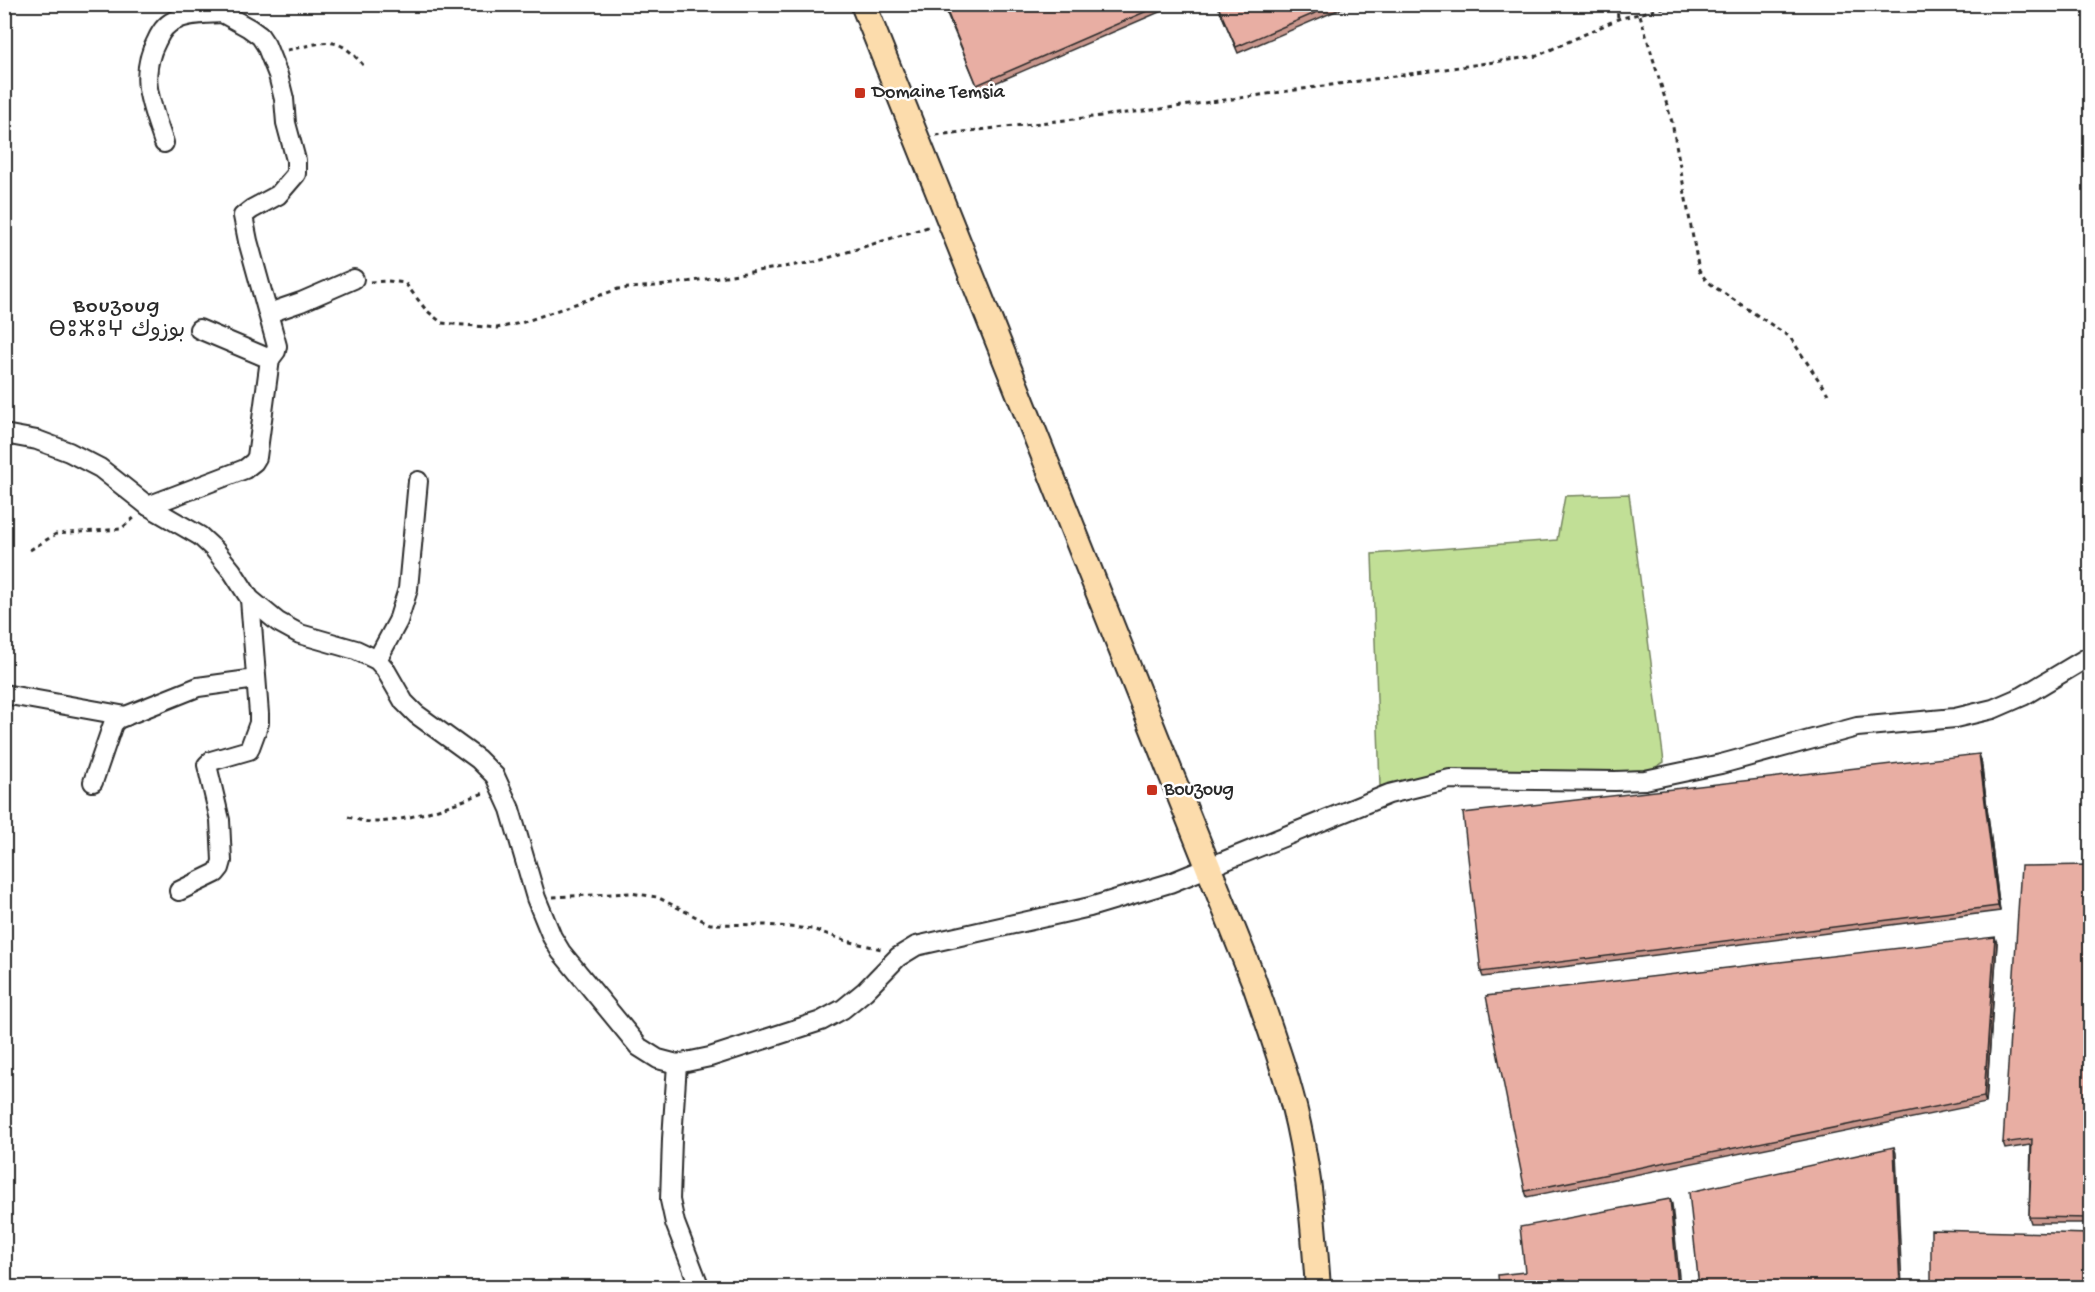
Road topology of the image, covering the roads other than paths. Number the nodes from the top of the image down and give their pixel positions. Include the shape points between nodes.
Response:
1 (863, 4) edge
2 (221, 9) edge
3 (164, 143) dead end
4 (354, 279) road end
5 (269, 313) junction
6 (199, 329) dead end
7 (270, 359) junction
8 (4, 434) edge
9 (418, 481) dead end
10 (148, 506) junction
11 (250, 599) junction
12 (2091, 656) edge
13 (377, 660) junction
14 (256, 679) junction
15 (4, 694) edge
16 (126, 716) junction
17 (93, 782) dead end
18 (1209, 866) junction
19 (179, 891) dead end
20 (677, 1064) junction
21 (700, 1287) edge
22 (1318, 1287) edge

1 - 18 main road
2 - 3 street via 176,19 164,28 152,48 146,82
2 - 5 street via 260,36 270,53 279,75 296,160 296,174 278,195 243,216
4 - 5 street
5 - 7 street via 277,346
6 - 7 street
7 - 10 street via 254,462
8 - 10 street via 37,440 69,452 100,468
9 - 13 street via 408,589 398,621
10 - 11 street via 200,536 232,571
11 - 13 street via 300,634
11 - 14 street
12 - 18 street via 1993,709 1955,718 1857,727 1646,780 1450,778 1389,794
13 - 20 street via 416,714 495,776 510,809 537,898 561,952 639,1047 658,1059
14 - 16 street via 198,687
14 - 19 street via 259,723 249,749 207,765 220,820 220,868
15 - 16 street
16 - 17 street via 113,724
18 - 20 street via 1170,883 1090,907 916,946 843,1010 821,1021
18 - 22 main road via 1253,979 1298,1123 1313,1208
20 - 21 street via 670,1200

